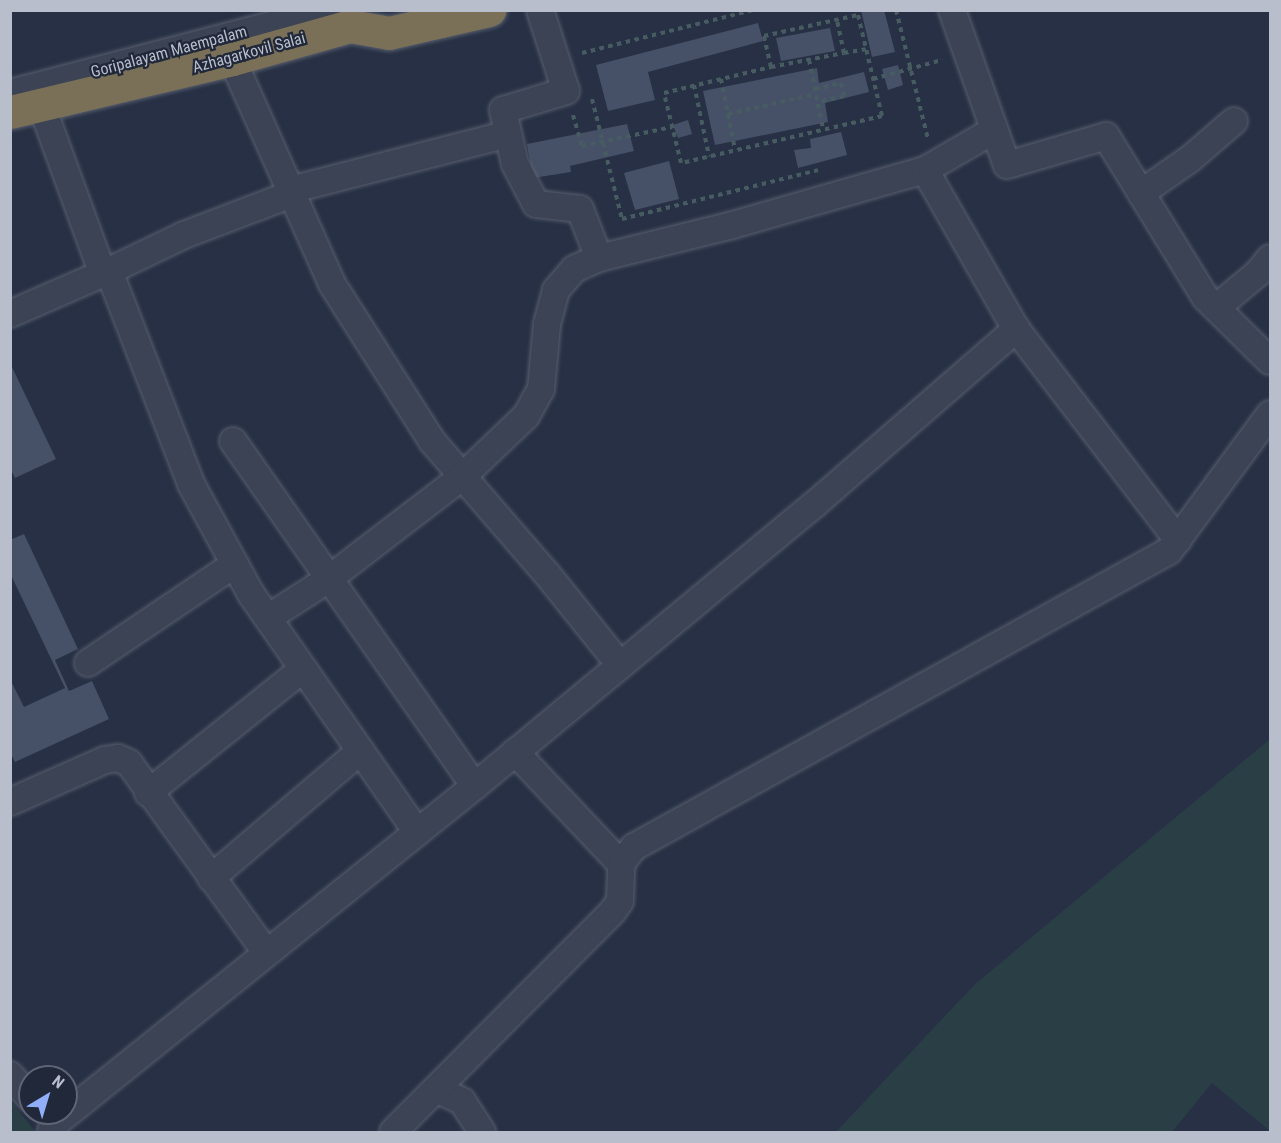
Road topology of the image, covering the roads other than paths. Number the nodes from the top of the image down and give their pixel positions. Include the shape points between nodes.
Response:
1 (328, 10) edge
2 (489, 10) edge
3 (540, 10) edge
4 (952, 10) edge
5 (232, 59) junction
6 (10, 93) edge
7 (26, 108) edge
8 (1234, 122) dead end
9 (994, 130) junction
10 (508, 134) junction
11 (926, 170) junction
12 (291, 192) junction
13 (1141, 193) junction
14 (599, 258) junction
15 (1270, 258) edge
16 (106, 272) junction
17 (1216, 308) junction
18 (10, 314) edge
19 (1016, 329) junction
20 (1270, 361) edge
21 (1270, 414) edge
22 (233, 441) dead end
23 (463, 476) junction
24 (1178, 540) junction
25 (235, 564) junction
26 (330, 578) junction
27 (268, 618) junction
28 (88, 663) dead end
29 (620, 665) junction
30 (303, 669) junction
31 (360, 751) junction
32 (515, 752) junction
33 (475, 786) junction
34 (148, 793) junction
35 (10, 802) edge
36 (417, 832) junction
37 (621, 864) junction
38 (211, 878) junction
39 (266, 952) junction
40 (436, 1089) junction
41 (78, 1101) edge
42 (393, 1132) edge
43 (482, 1132) edge

1 - 6 street, Goripalayam Maempalam
2 - 5 highway, Azhagarkovil Salai via 389,33 350,26
3 - 10 street via 566,92 503,110
4 - 9 street
5 - 7 highway, Azhagarkovil Salai
5 - 12 street
7 - 16 street
8 - 13 street via 1191,159
9 - 11 street
9 - 13 street via 1007,165 1106,136
10 - 12 street
10 - 14 street via 515,164 536,204 580,209
11 - 14 street
11 - 19 street
12 - 16 street via 184,235
12 - 23 street via 332,284 432,441
13 - 17 street via 1205,297
14 - 23 street via 574,269 556,290 547,324 541,389 526,416
15 - 17 street
16 - 18 street
16 - 25 street via 191,484
17 - 20 street
19 - 24 street
19 - 29 street via 815,504
21 - 24 street
22 - 26 street
23 - 26 street
23 - 29 street
24 - 37 street via 1169,551 634,847
25 - 27 street
25 - 28 street
26 - 27 street
26 - 33 street
27 - 30 street
29 - 32 street
30 - 31 street
30 - 34 street
31 - 36 street
31 - 38 street
32 - 33 street
32 - 37 street
33 - 36 street
34 - 35 street via 129,763 118,758 105,760
34 - 38 street
36 - 39 street
37 - 40 street via 620,901 613,910
38 - 39 street
39 - 41 street
40 - 42 street
40 - 43 street via 462,1101

